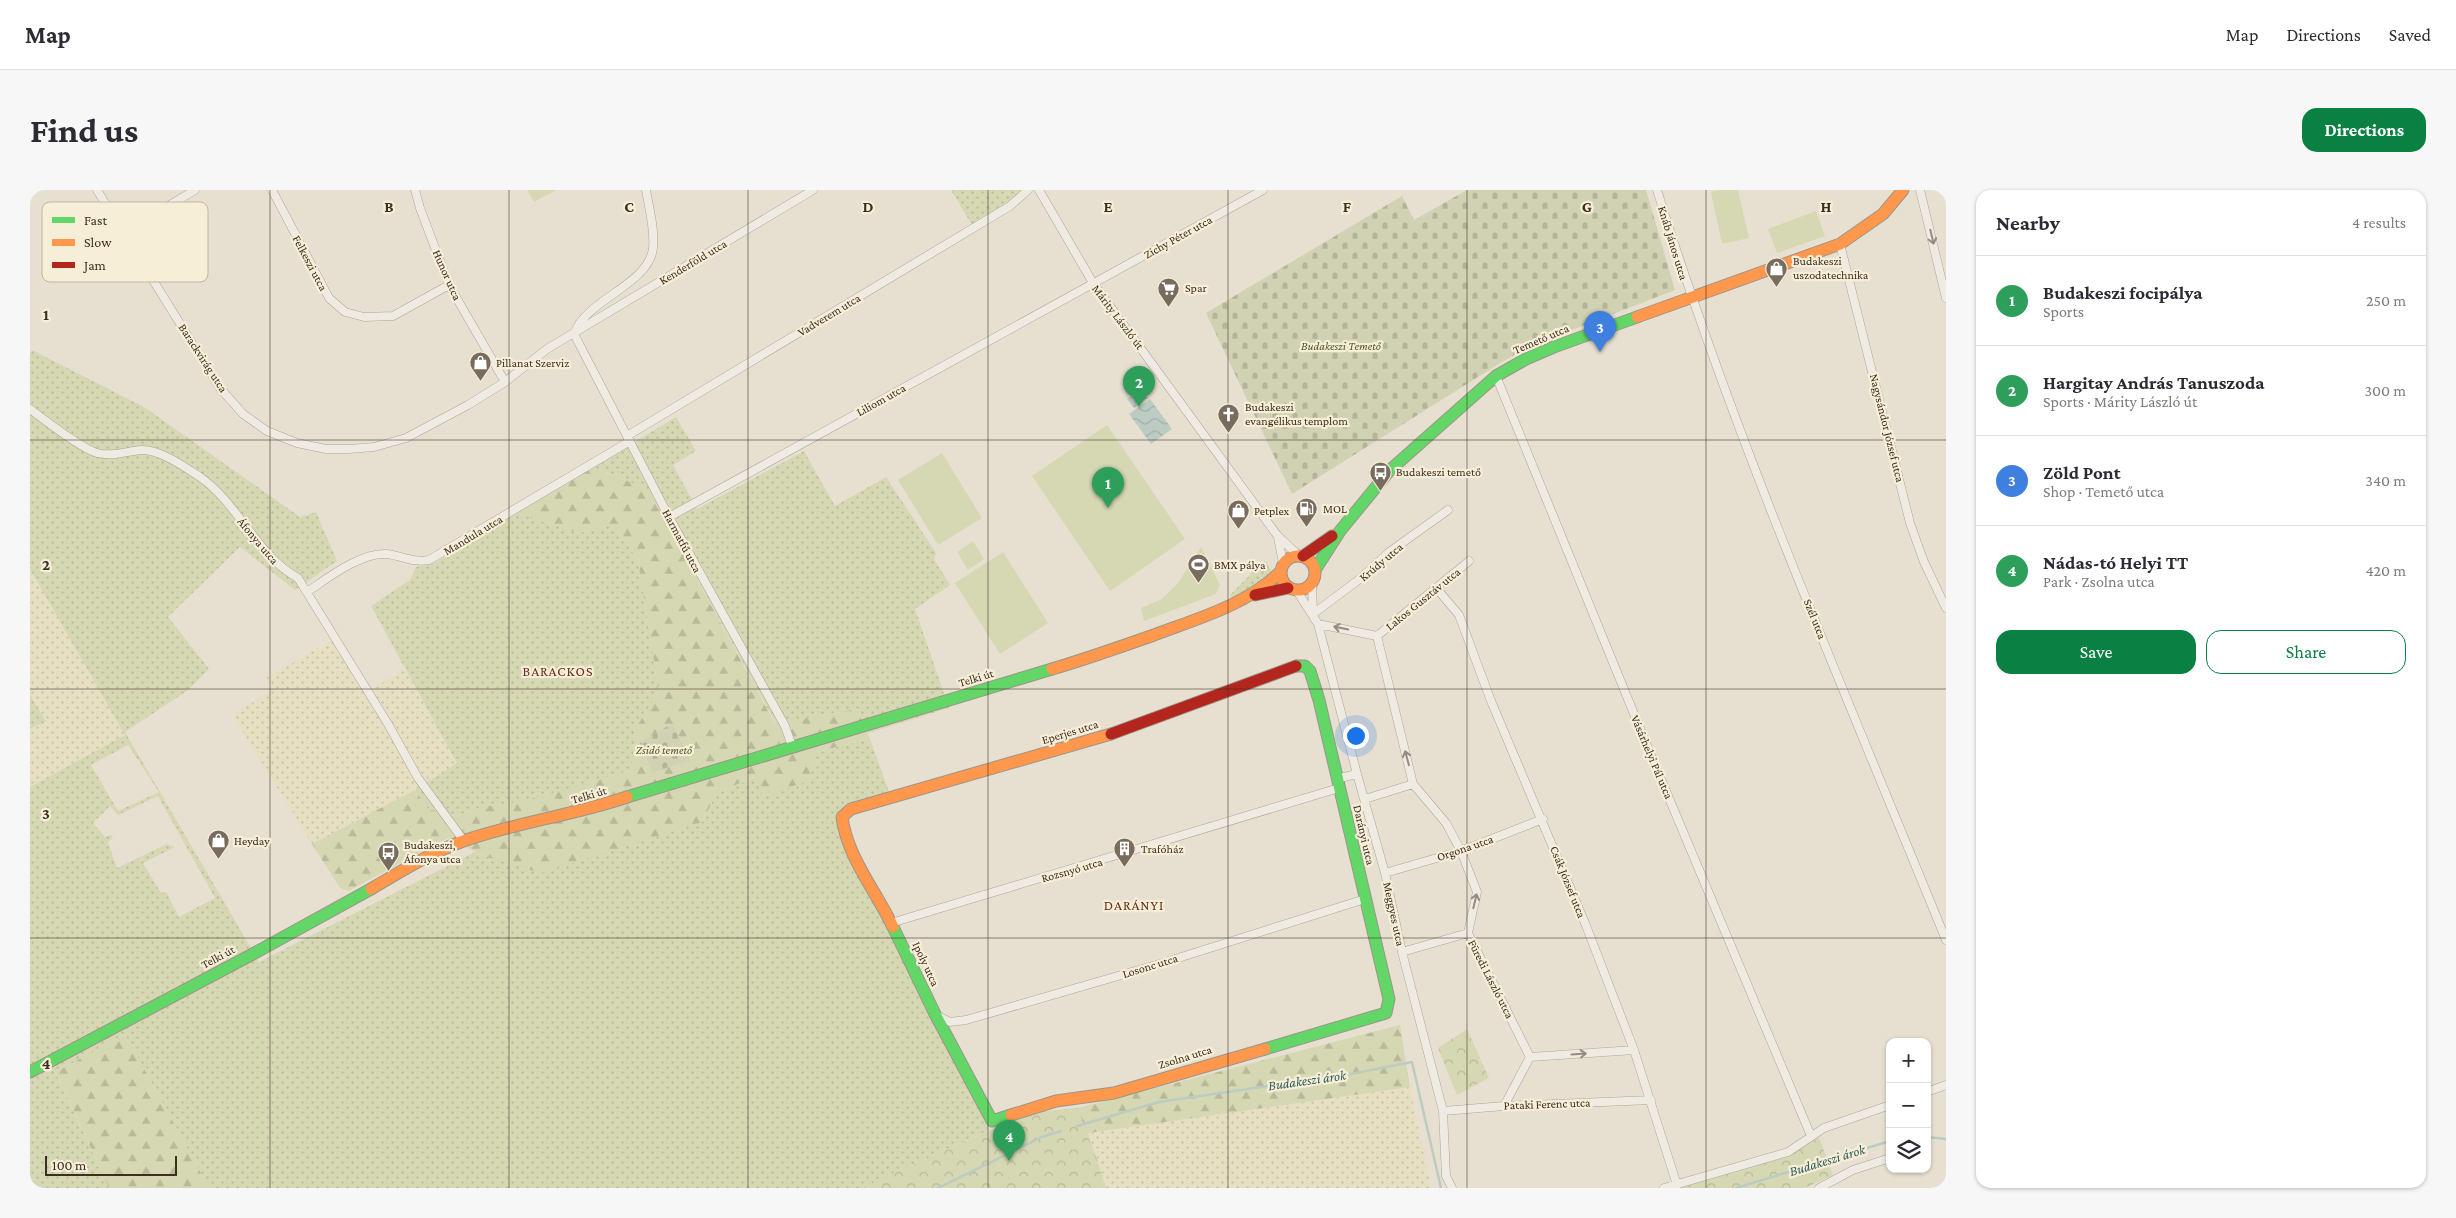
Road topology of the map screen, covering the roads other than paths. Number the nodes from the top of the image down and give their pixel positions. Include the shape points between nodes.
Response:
1 (97, 190) edge
2 (195, 190) edge
3 (272, 190) edge
4 (415, 190) edge
5 (646, 190) edge
6 (813, 190) edge
7 (1028, 190) edge
8 (1039, 190) edge
9 (1263, 190) edge
10 (1657, 190) edge
11 (1903, 190) edge
12 (1920, 190) edge
13 (104, 202) edge
14 (175, 202) edge
15 (1840, 244) junction
16 (154, 282) edge
17 (1093, 283) junction
18 (449, 286) junction
19 (1690, 296) junction
20 (1946, 298) edge
21 (574, 334) junction
22 (1496, 376) junction
23 (505, 382) junction
24 (30, 409) edge
25 (629, 439) junction
26 (1448, 510) dead end
27 (669, 517) junction
28 (1340, 531) junction
29 (1277, 535) junction
30 (1301, 556) junction
31 (1469, 561) dead end
32 (1282, 567) junction
33 (1315, 570) junction
34 (1312, 584) junction
35 (1292, 589) junction
36 (1437, 589) junction
37 (308, 592) junction
38 (1246, 597) junction
39 (1946, 608) edge
40 (1313, 614) junction
41 (1318, 624) junction
42 (1377, 636) junction
43 (1304, 666) joint
44 (792, 746) junction
45 (1356, 774) junction
46 (1337, 784) junction
47 (1413, 784) junction
48 (1365, 800) junction
49 (842, 817) joint
50 (1543, 819) junction
51 (464, 840) junction
52 (1461, 851) junction
53 (1385, 873) junction
54 (1365, 899) junction
55 (891, 923) junction
56 (1468, 933) junction
57 (1946, 940) edge
58 (1402, 952) junction
59 (1386, 1013) joint
60 (935, 1014) junction
61 (1634, 1050) junction
62 (1530, 1057) junction
63 (30, 1072) edge
64 (1946, 1085) edge
65 (1931, 1091) edge
66 (1651, 1100) junction
67 (1504, 1106) junction
68 (1886, 1106) edge
69 (1443, 1111) junction
70 (992, 1121) joint
71 (1811, 1136) junction
72 (1886, 1159) edge
73 (1677, 1184) junction
74 (1452, 1188) edge
75 (1664, 1188) edge
76 (1819, 1188) edge

1 - 13 street, Barackvirág utca
2 - 14 street
3 - 18 street, Felkeszi utca via 329,298 346,312 364,318 393,316
4 - 18 street, Hunor utca
5 - 21 street via 653,249 646,264 586,315 577,324
6 - 21 street, Kenderföld utca
7 - 25 street, Vadverem utca via 1010,206
8 - 17 street, Márity László út
9 - 17 street, Zichy Péter utca
10 - 19 street, Knáb János utca
11 - 15 main road, Temető utca via 1883,214
12 -> 20 street
15 - 19 main road, Temető utca
15 - 39 street, Nagysándor József utca via 1910,523
16 - 23 street, Barackvirág utca via 220,388 243,414 267,431 297,442 326,448 374,447 406,438
17 - 27 street, Liliom utca
17 - 29 street, Márity László út
18 - 23 street, Hunor utca
19 - 22 main road, Temető utca via 1554,347
19 - 57 street, Szél utca via 1771,511
21 - 23 street, Barackvirág utca via 547,349
21 - 25 street, Harmatfű utca
22 - 28 main road, Temető utca via 1390,470
22 - 71 street, Vásárhelyi Pál utca
24 - 37 street, Áfonya utca via 96,453 116,455 144,450 165,456 201,478 221,496 282,569 298,578
25 - 27 street, Harmatfű utca
25 - 37 street, Mandula utca via 429,560 421,562 378,555 342,569
26 - 40 street, Krúdy utca via 1388,553
27 - 44 street, Harmatfű utca via 785,726
28 - 30 main road, Temető utca
28 - 33 main road, Temető utca
29 - 30 street, Márity László út
29 - 32 street, Márity László út
30 - 32 main road via 1290,557
30 - 33 main road via 1312,563
31 - 36 street, Lakos Gusztáv utca
32 - 35 main road via 1281,580
32 - 38 main road via 1271,581
33 - 34 main road
34 - 35 main road via 1305,589
34 - 40 street, Meggyes utca
35 - 38 main road
35 - 40 street, Meggyes utca
36 - 42 street, Lakos Gusztáv utca
36 - 50 street, Csák József utca via 1459,615 1491,701
37 - 51 street, Áfonya utca via 418,778
38 - 44 main road, Telki út via 1189,622 1000,686
40 - 41 street, Meggyes utca
42 -> 41 street
41 - 45 street, Meggyes utca
47 -> 42 street, Füredi László utca
43 - 46 main road, Darányi utca via 1310,671 1320,700
43 - 49 main road, Eperjes utca via 1296,666 1088,742 851,809
44 - 51 main road, Telki út via 585,811 515,825
45 - 46 street, Rozsnyó utca
45 - 48 street, Meggyes utca
46 - 54 main road, Darányi utca
46 - 55 street, Rozsnyó utca
47 - 48 street
47 - 52 street, Füredi László utca via 1446,823
48 - 53 street, Meggyes utca
49 - 55 main road, Ipoly utca via 844,832
50 - 52 street, Orgona utca
50 - 61 street, Csák József utca
51 - 63 main road, Telki út
52 - 53 street, Orgona utca
56 -> 52 street, Füredi László utca via 1477,892
53 - 58 street, Meggyes utca
54 - 59 main road, Darányi utca via 1389,998
54 - 60 street, Losonc utca via 1156,965 966,1020 950,1022
55 - 60 main road, Ipoly utca
56 - 58 street
56 - 62 street, Füredi László utca
58 - 69 street, Meggyes utca
59 - 70 main road, Zsolna utca via 1114,1093 1056,1101
60 - 70 main road, Ipoly utca
62 -> 61 street
61 - 66 street, Csák József utca
62 - 67 street
64 - 65 street
66 - 67 street, Pataki Ferenc utca
66 - 73 street, Csák József utca
67 - 69 street, Pataki Ferenc utca
68 - 71 street
69 - 74 street, Meggyes utca via 1446,1176
71 - 73 street via 1788,1152
72 - 76 street via 1853,1170
73 - 75 street

